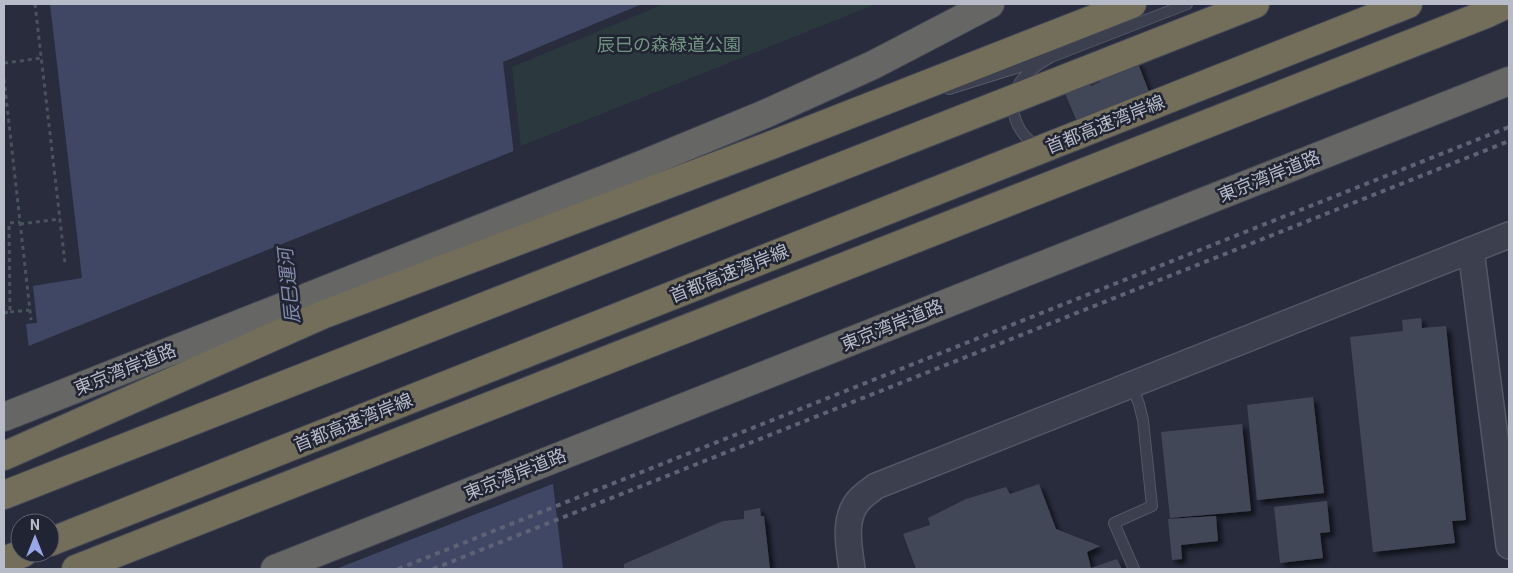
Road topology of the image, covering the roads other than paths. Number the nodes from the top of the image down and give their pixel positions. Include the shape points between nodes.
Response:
1 (990, 4) edge
2 (1132, 4) edge
3 (1187, 4) edge
4 (1255, 4) edge
5 (1408, 4) edge
6 (1370, 6) dead end
7 (1496, 9) edge
8 (1357, 34) dead end
9 (1051, 57) junction
10 (1509, 81) edge
11 (938, 93) dead end
12 (910, 102) dead end
13 (769, 146) junction
14 (1063, 152) dead end
15 (1509, 235) edge
16 (1471, 250) junction
17 (1131, 385) junction
18 (4, 417) edge
19 (4, 456) edge
20 (4, 494) edge
21 (60, 538) edge
22 (1509, 546) edge
23 (76, 569) edge
24 (275, 569) edge
25 (852, 569) edge
26 (1134, 569) edge

1 - 18 highway, 東京湾岸道路 via 873,65 765,114
2 - 13 highway
3 - 9 lane
4 - 20 highway
5 - 21 highway, 首都高速湾岸線
6 - 8 lane via 1366,21
7 - 23 highway
9 - 11 lane
9 - 14 lane via 1020,81 1013,101 1014,115 1019,129 1033,144 1047,151
10 - 24 highway, 東京湾岸道路
12 - 13 lane
13 - 19 highway via 322,315
15 - 16 street
16 - 17 street
16 - 22 street
17 - 25 street via 876,486 859,499 849,516
17 - 26 lane via 1143,420 1152,506 1114,523

